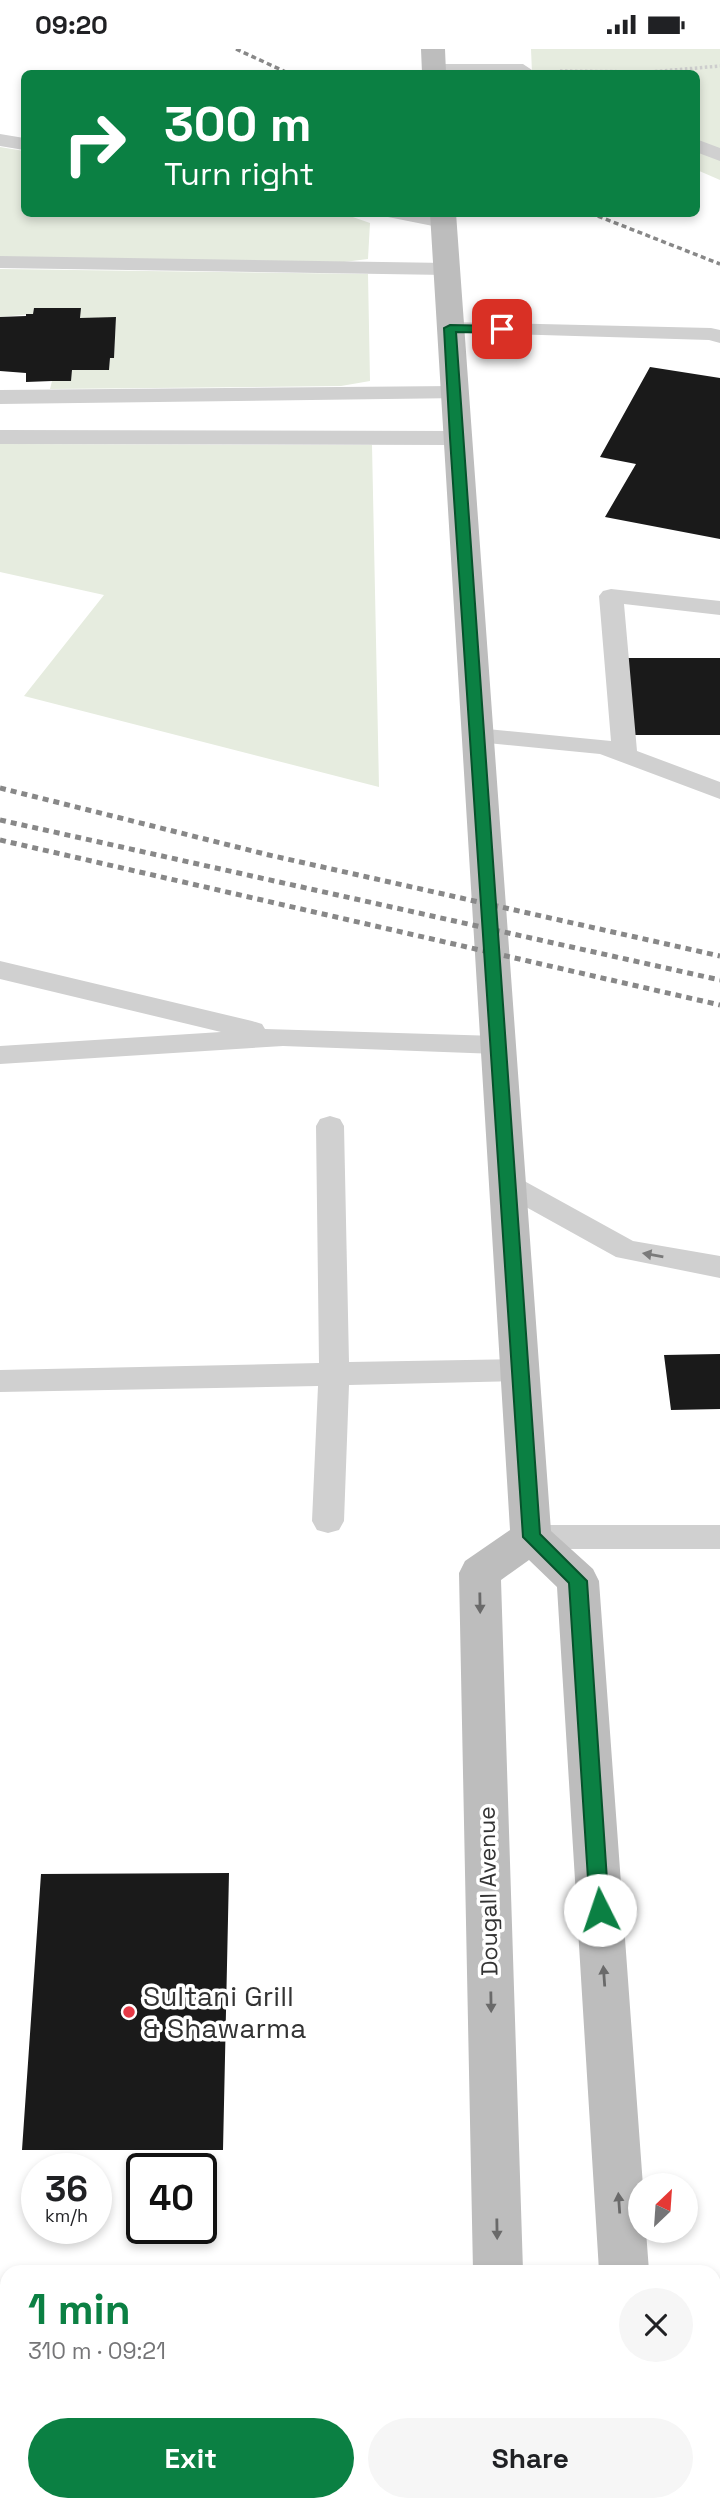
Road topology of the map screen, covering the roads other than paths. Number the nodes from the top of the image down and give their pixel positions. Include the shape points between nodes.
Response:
1 (523, 49) edge
2 (433, 64) edge
3 (504, 70) edge
4 (527, 70) edge
5 (0, 140) edge
6 (21, 144) edge
7 (700, 147) edge
8 (720, 155) edge
9 (443, 218) edge
10 (0, 262) edge
11 (447, 269) junction
12 (450, 328) junction
13 (720, 337) edge
14 (454, 393) junction
15 (0, 397) edge
16 (0, 437) edge
17 (456, 438) junction
18 (720, 608) edge
19 (477, 735) junction
20 (625, 755) junction
21 (720, 791) edge
22 (0, 970) edge
23 (283, 1037) junction
24 (497, 1045) junction
25 (0, 1055) edge
26 (330, 1126) dead end
27 (507, 1184) junction
28 (720, 1267) edge
29 (520, 1370) junction
30 (334, 1374) junction
31 (0, 1381) edge
32 (328, 1521) dead end
33 (531, 1537) junction
34 (720, 1537) edge
35 (498, 2265) edge
36 (624, 2265) edge

1 - 4 lane
2 - 3 lane
5 - 6 lane
7 - 8 lane
9 - 11 street
10 - 11 lane
11 - 12 street
12 - 13 lane
12 - 14 street
14 - 15 lane
14 - 17 street
16 - 17 lane
17 - 19 street
18 - 20 lane via 611,596
19 - 20 lane via 604,747
19 - 24 street
20 - 21 lane
22 - 23 lane
23 - 24 lane
23 - 25 lane
24 - 27 street
26 - 30 lane
28 -> 27 lane via 626,1250
27 - 29 street
29 - 30 lane
29 - 33 street
30 - 31 lane
30 - 32 lane
33 - 34 lane
33 -> 35 street, Dougall Avenue via 480,1573
36 -> 33 street via 578,1581

